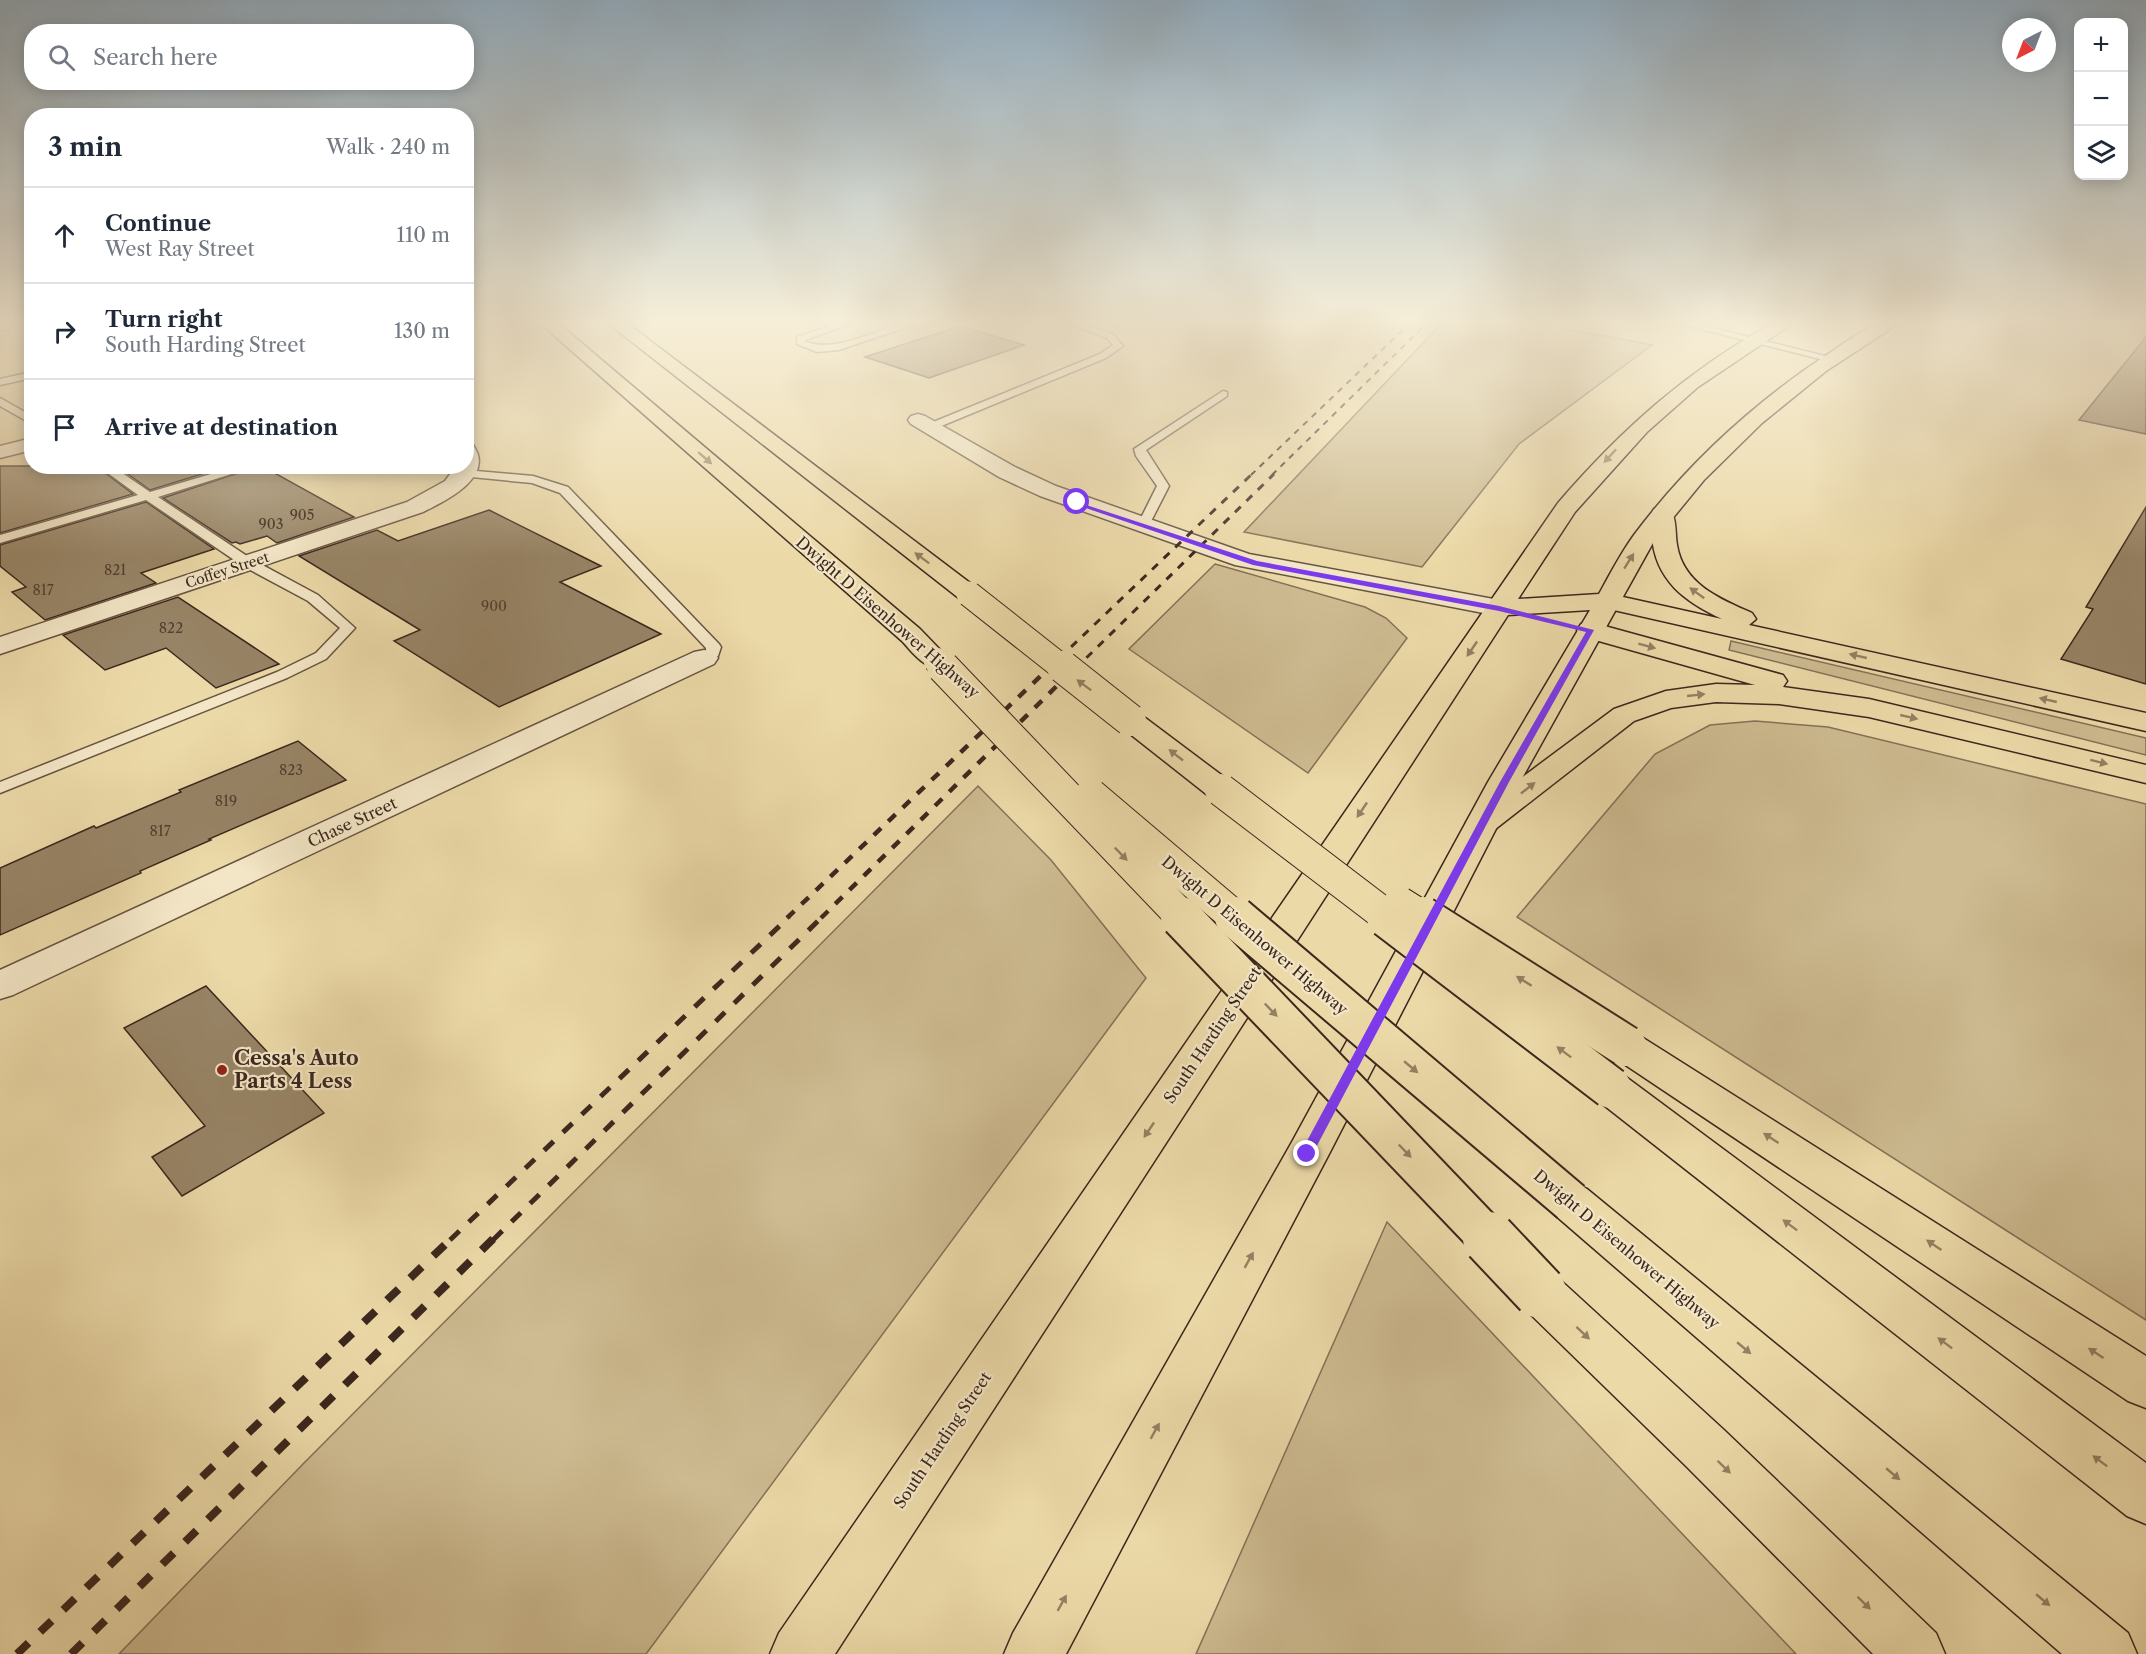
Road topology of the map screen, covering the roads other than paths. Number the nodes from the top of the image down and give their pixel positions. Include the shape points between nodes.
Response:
1 (0, 401) edge
2 (638, 401) edge
3 (717, 401) edge
4 (984, 401) edge
5 (1212, 401) edge
6 (1667, 401) edge
7 (1776, 401) edge
8 (24, 416) edge
9 (924, 424) joint
10 (24, 446) edge
11 (0, 452) edge
12 (115, 474) edge
13 (224, 474) edge
14 (461, 474) edge
15 (458, 481) junction
16 (148, 496) junction
17 (1662, 514) junction
18 (1143, 526) junction
19 (0, 539) edge
20 (248, 563) junction
21 (1499, 608) junction
22 (1598, 616) junction
23 (0, 645) edge
24 (923, 648) junction
25 (1827, 649) junction
26 (704, 658) joint
27 (1869, 708) junction
28 (2146, 722) edge
29 (2146, 774) edge
30 (0, 788) edge
31 (1482, 823) junction
32 (0, 986) edge
33 (1618, 1067) junction
34 (2146, 1384) edge
35 (2146, 1497) edge
36 (800, 1654) edge
37 (1034, 1654) edge
38 (1915, 1654) edge
39 (2107, 1654) edge

1 - 8 lane
2 -> 24 main road, Dwight D Eisenhower Highway
33 -> 3 main road, bridge via 1221,790
4 - 9 lane
5 - 18 lane via 1140,449 1163,486
6 -> 21 main road, South Harding Street via 1630,434 1566,508
7 - 17 main road via 1750,422
9 - 18 street via 1027,482
10 - 11 street
12 - 16 lane
13 - 16 lane
14 - 15 street
15 - 20 street, Coffey Street via 416,507
15 - 26 lane via 533,480 564,490 714,647
16 - 19 lane
16 - 20 lane
22 -> 17 main road via 1643,538
25 -> 17 main road via 1756,626 1692,591 1668,560
18 - 21 street via 1256,563
20 - 23 street, Coffey Street
20 - 30 lane via 313,598 348,628 321,656 282,675
21 - 22 main road
21 -> 36 main road, South Harding Street
22 - 25 main road
22 -> 27 main road
22 - 31 main road
24 -> 38 main road, bridge via 1540,1292
24 -> 39 main road, Dwight D Eisenhower Highway, bridge via 1187,878
28 -> 25 main road
26 - 32 street, Chase Street
27 -> 29 main road
31 -> 27 main road via 1612,723 1651,704 1736,692
37 -> 31 main road via 1307,1154
34 -> 33 main road
35 -> 33 main road

